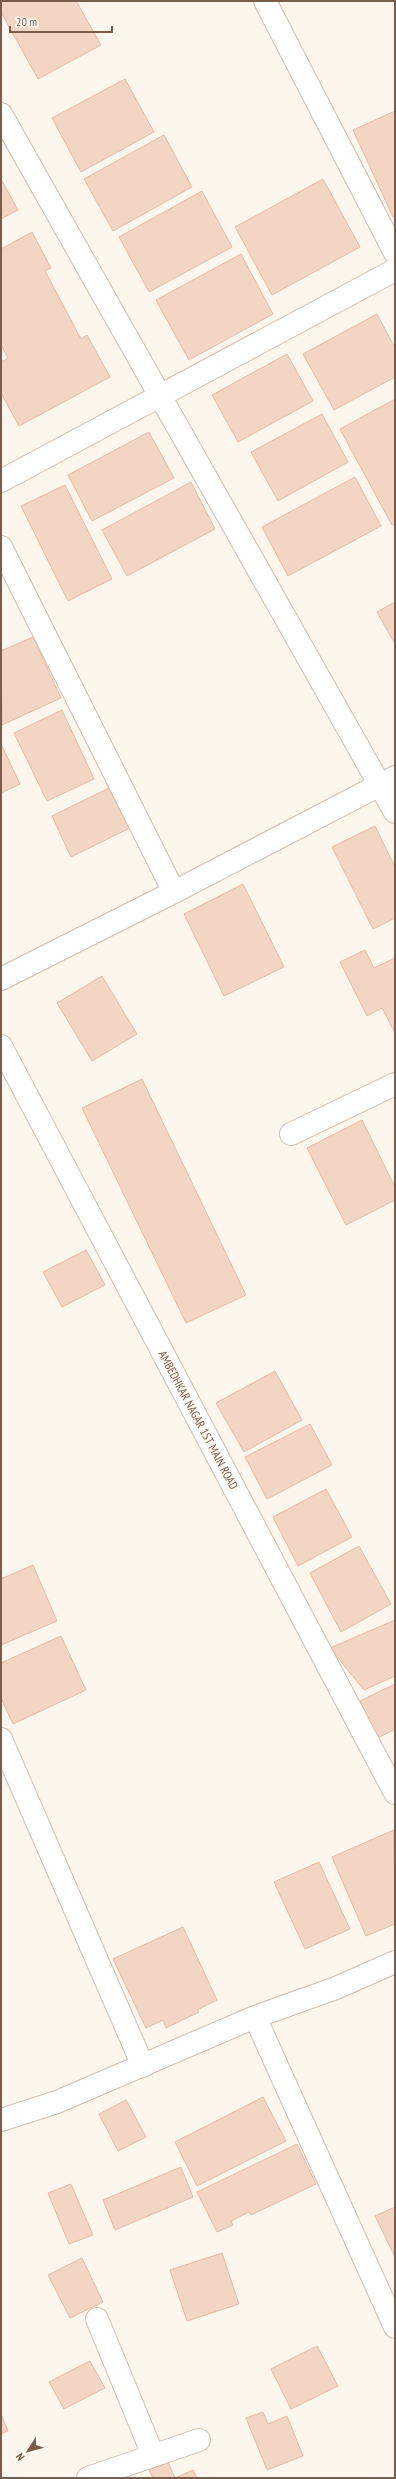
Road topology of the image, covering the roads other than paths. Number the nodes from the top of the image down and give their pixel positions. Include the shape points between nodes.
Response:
1 (265, 1) edge
2 (1, 114) edge
3 (395, 253) edge
4 (395, 270) edge
5 (161, 397) junction
6 (1, 481) edge
7 (1, 547) edge
8 (388, 781) edge
9 (395, 812) edge
10 (174, 892) junction
11 (1, 979) edge
12 (1, 1046) edge
13 (395, 1084) edge
14 (291, 1134) dead end
15 (1, 1739) edge
16 (395, 1794) edge
17 (395, 1962) edge
18 (255, 2017) junction
19 (143, 2066) junction
20 (1, 2120) edge
21 (97, 2319) dead end
22 (395, 2327) edge
23 (199, 2440) dead end
24 (153, 2455) junction
25 (88, 2478) edge

1 - 3 street
2 - 5 street
4 - 5 street
5 - 6 street
5 - 8 street
7 - 10 street
8 - 9 street
8 - 10 street
10 - 11 street
12 - 16 street, AMBEDHKAR NAGAR 1ST MAIN ROAD
13 - 14 street
15 - 19 street
17 - 18 street via 336,1988
18 - 19 street
18 - 22 street
19 - 20 street via 57,2102
21 - 24 street
23 - 24 street
24 - 25 street

